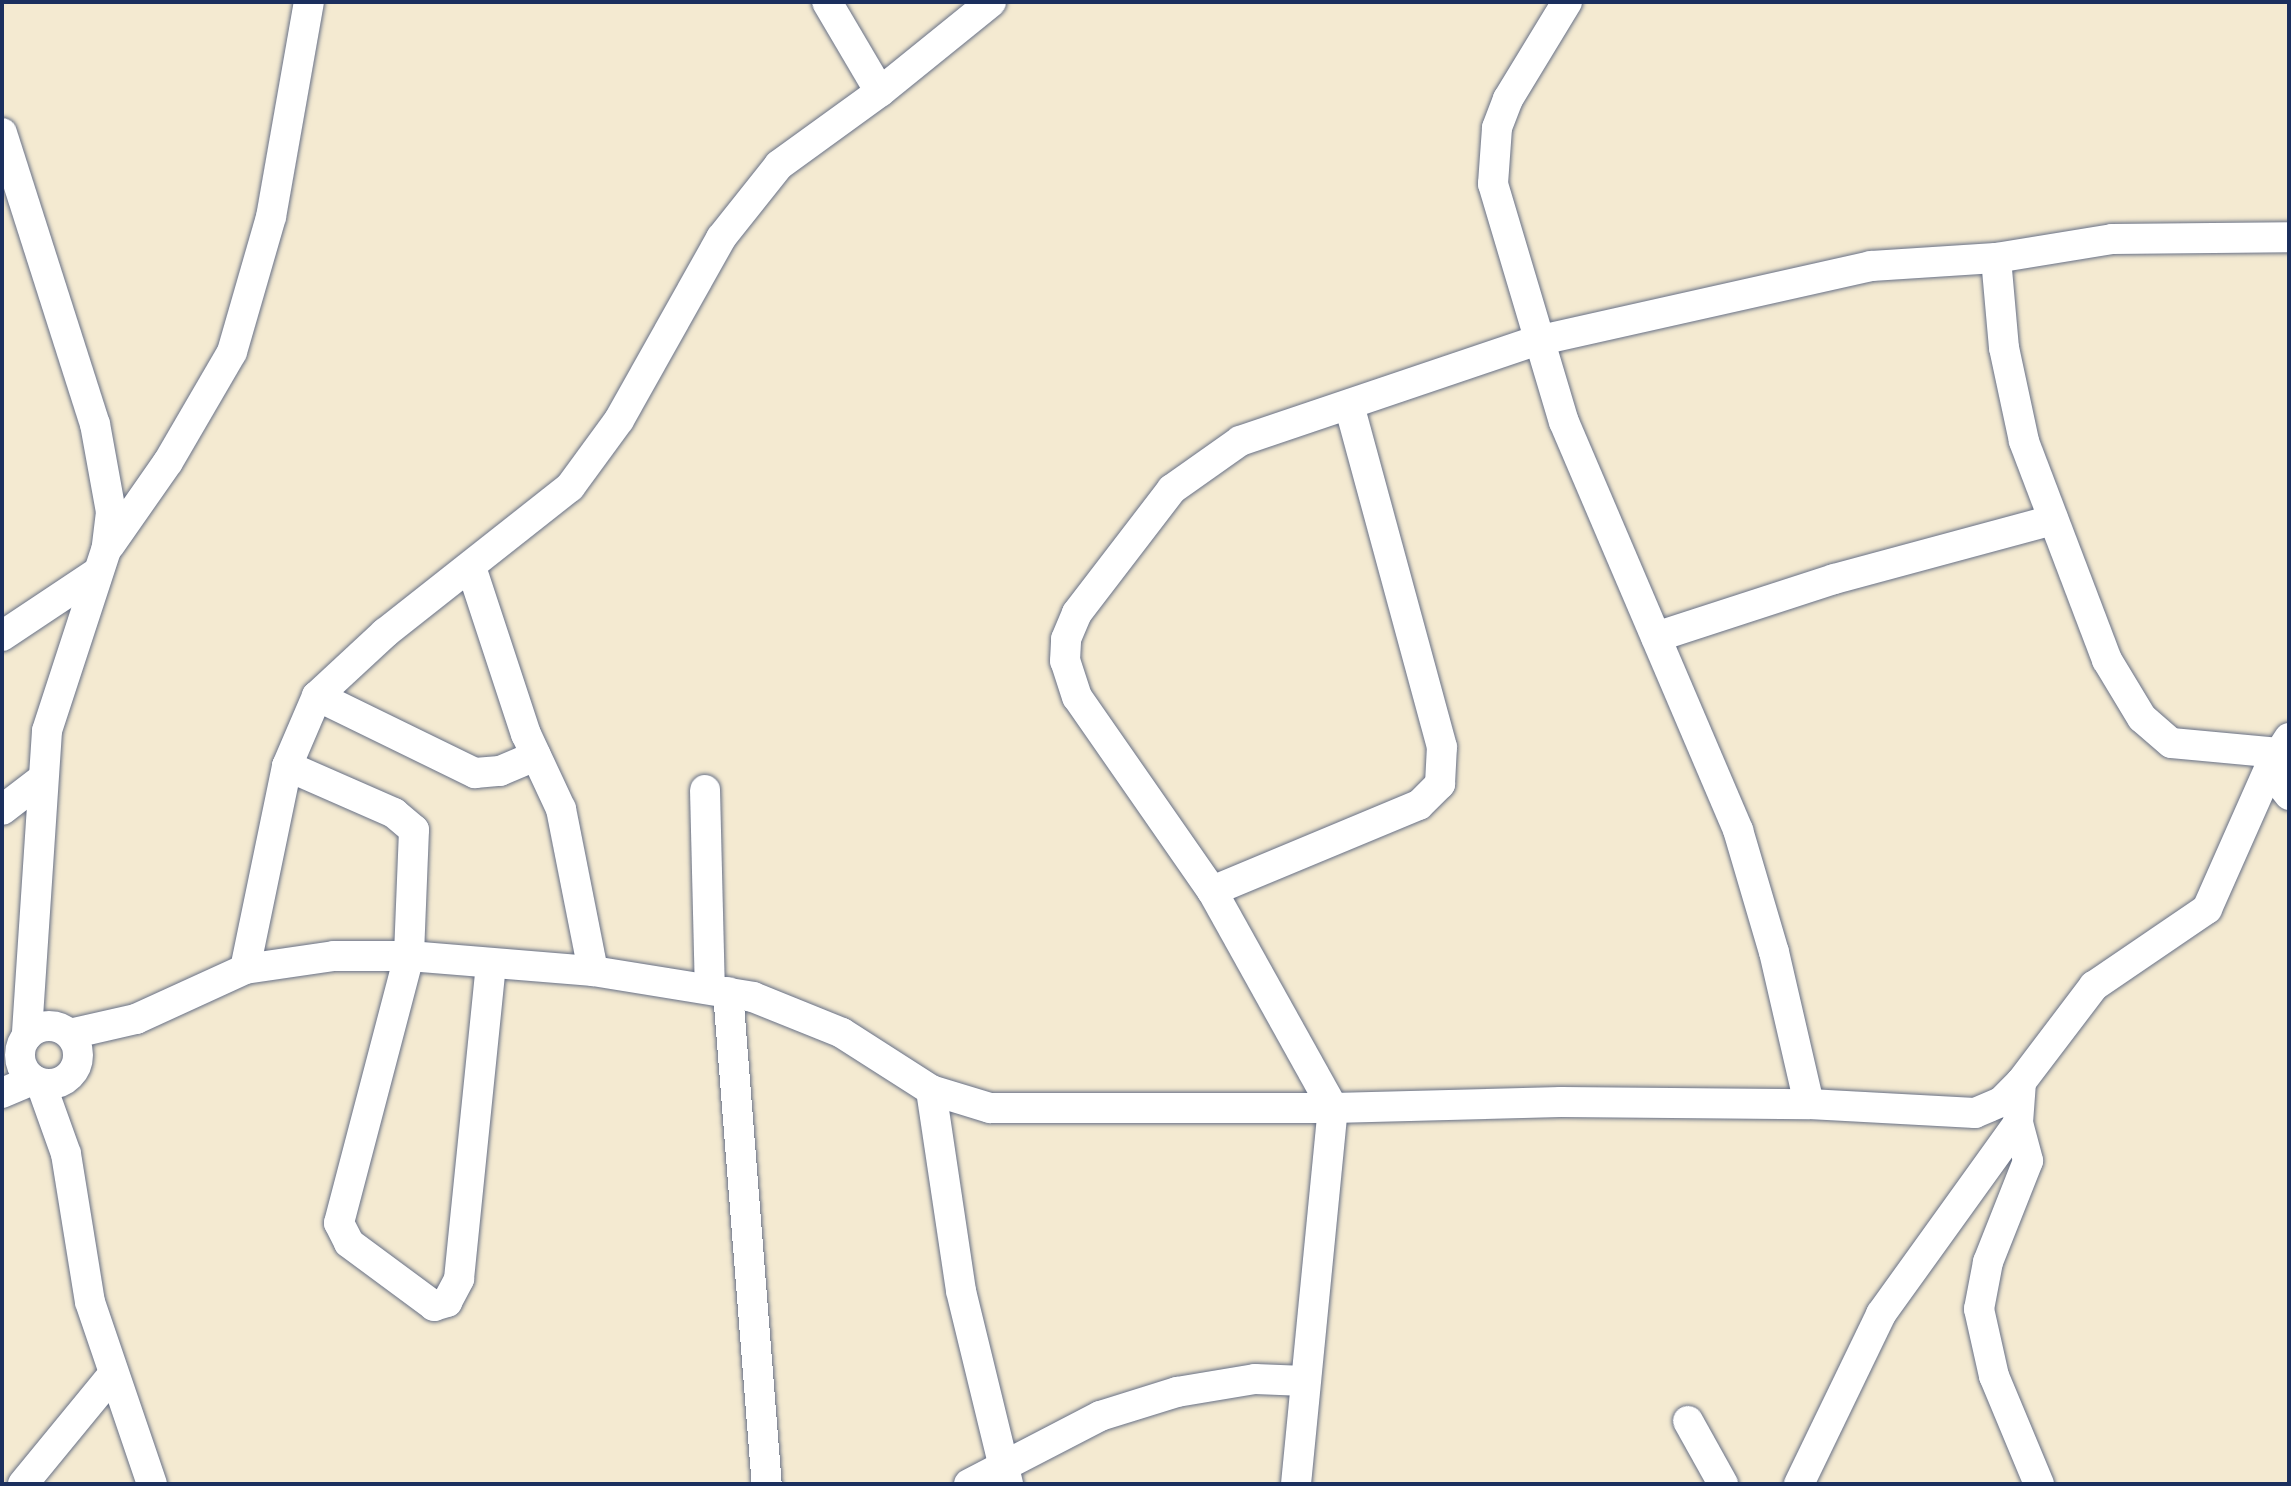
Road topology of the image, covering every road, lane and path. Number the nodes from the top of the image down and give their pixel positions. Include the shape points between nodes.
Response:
1 (309, 2) edge
2 (827, 2) edge
3 (991, 2) edge
4 (1567, 2) edge
5 (880, 92) junction
6 (2, 133) edge
7 (2289, 237) edge
8 (1996, 258) junction
9 (1536, 341) junction
10 (1349, 405) junction
11 (2053, 520) junction
12 (102, 561) junction
13 (471, 567) junction
14 (2, 636) edge
15 (1656, 637) junction
16 (317, 696) junction
17 (2279, 753) edge
18 (536, 756) junction
19 (287, 766) junction
20 (41, 780) junction
21 (705, 790) dead end
22 (2289, 795) edge
23 (2, 810) edge
24 (1212, 891) junction
25 (409, 956) junction
26 (34, 961) junction
27 (491, 964) junction
28 (245, 969) junction
29 (593, 971) junction
30 (719, 990) junction
31 (136, 1019) junction
32 (66, 1031) junction
33 (16, 1053) edge
34 (54, 1078) junction
35 (2021, 1082) junction
36 (931, 1090) junction
37 (2, 1093) edge
38 (1809, 1104) junction
39 (1333, 1108) junction
40 (2018, 1123) junction
41 (111, 1377) junction
42 (1305, 1381) junction
43 (1688, 1421) dead end
44 (1004, 1474) edge
45 (23, 1484) edge
46 (152, 1484) edge
47 (767, 1484) edge
48 (969, 1484) edge
49 (1296, 1484) edge
50 (1723, 1484) edge
51 (1799, 1484) edge
52 (2039, 1484) edge

1 - 12 street via 271,217 232,352
2 - 5 street
3 - 5 street
4 - 9 street via 1508,99 1493,158 1493,184
5 - 13 street via 779,165 749,199 595,457 544,511
6 - 12 street via 104,459 111,512
7 - 8 street via 2112,239
8 - 9 street via 1871,266
8 - 11 street via 2013,401
9 - 10 street
9 - 15 street via 1564,422
10 - 24 street via 1442,747 1440,784 1419,805
10 - 24 street via 1240,441 1172,489 1107,570 1066,639 1065,661 1077,697
11 - 15 street via 1834,579
11 - 17 street via 2107,660 2154,731 2171,743 2191,747
12 - 14 street
12 - 20 street via 61,678
13 - 16 street via 385,633
13 - 18 street
15 - 38 street via 1738,830 1774,952
16 - 18 street via 475,773 500,771
16 - 19 street
17 - 22 street
17 - 35 street via 2207,909 2094,986
18 - 29 street via 561,809
19 - 25 street via 394,813 414,830
19 - 28 street
20 - 23 street
20 - 26 street
21 - 30 street
24 - 39 street
25 - 27 street
25 - 27 street via 339,1223 349,1243 434,1306 447,1302 459,1279
25 - 28 street via 334,956
26 - 32 street
26 - 33 street
27 - 29 street
28 - 31 street
29 - 30 street
30 - 36 street via 784,1006 829,1027
30 - 47 street
31 - 32 street
31 - 34 street
32 - 33 street via 43,1027
32 - 34 street via 79,1051
33 - 34 street
34 - 37 street
34 - 41 street via 90,1302
35 - 38 street via 2001,1102 1958,1115
35 - 40 street
36 - 39 street via 990,1108
36 - 44 street via 961,1291
38 - 39 street via 1561,1102
39 - 42 street
40 - 51 street via 1881,1314
40 - 52 street via 2028,1145 2028,1161 1988,1262 1979,1309 1994,1376
41 - 45 street
41 - 46 street
42 - 44 street via 1255,1379 1177,1392 1100,1416
42 - 49 street
43 - 50 street
44 - 48 street

